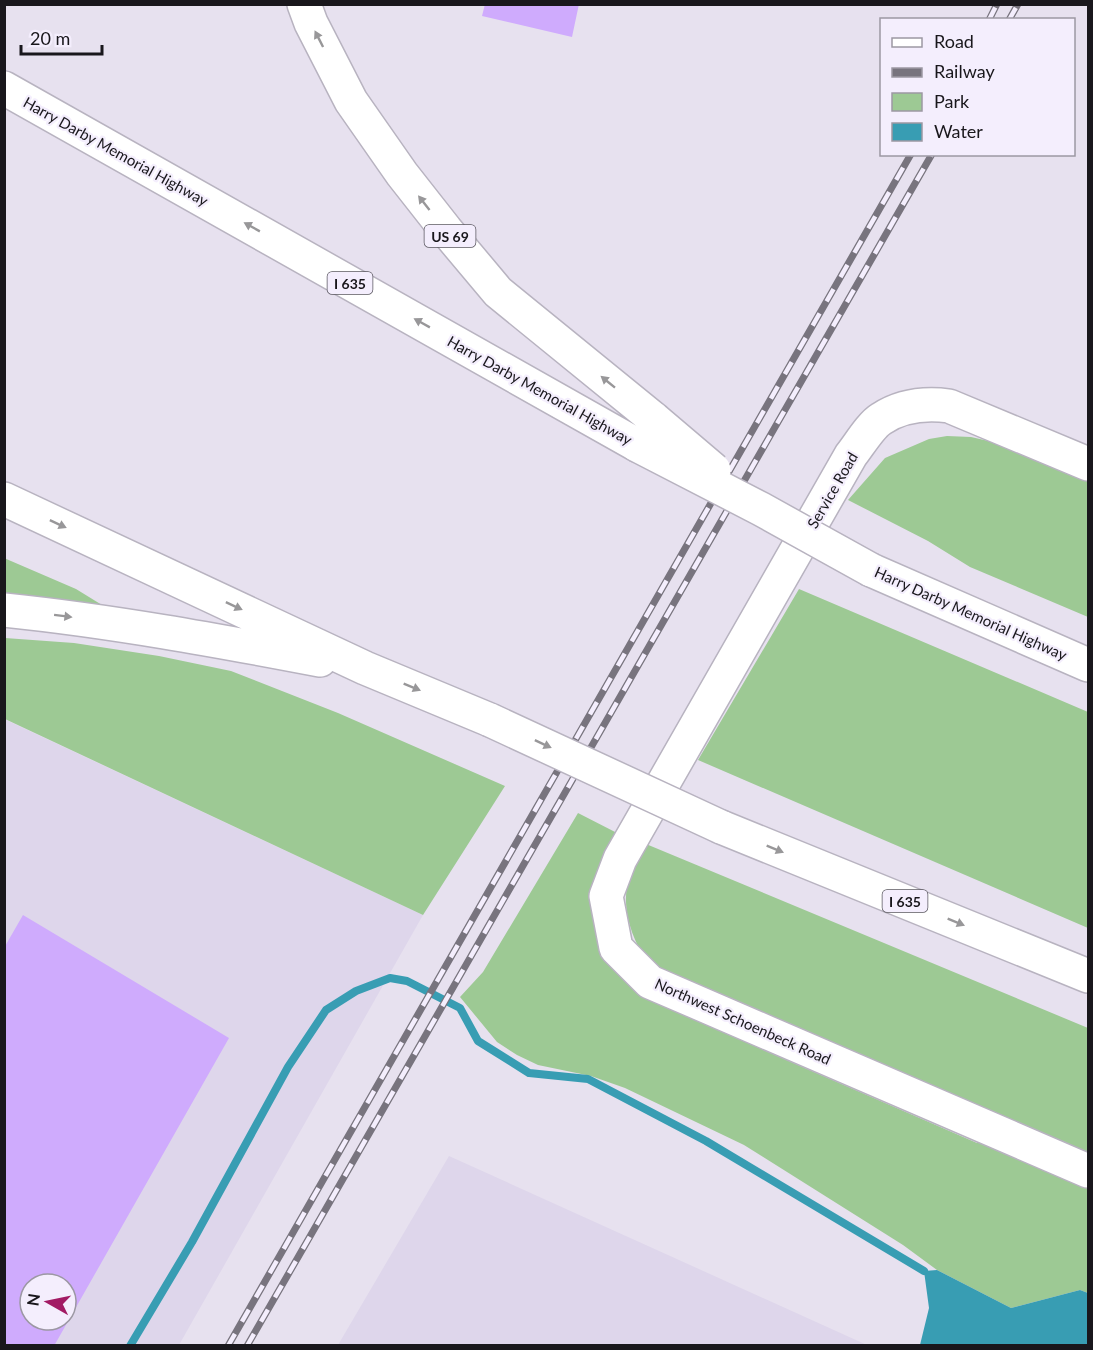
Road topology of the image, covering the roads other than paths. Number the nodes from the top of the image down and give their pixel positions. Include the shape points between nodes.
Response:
1 (304, 4) edge
2 (4, 88) edge
3 (4, 109) edge
4 (63, 121) junction
5 (645, 432) junction
6 (1089, 464) edge
7 (4, 500) edge
8 (4, 610) edge
9 (742, 647) joint
10 (1089, 665) edge
11 (365, 668) junction
12 (1089, 976) edge
13 (1089, 1171) edge

5 -> 1 main road, US 69 via 498,292 446,230 351,101
2 - 4 main road, Harry Darby Memorial Highway / I 635
3 - 4 main road
5 -> 4 main road, Harry Darby Memorial Highway / I 635
5 - 10 main road, Harry Darby Memorial Highway / I 635, bridge via 761,509 871,570
6 - 9 main road, Service Road via 949,406 913,405 880,419 851,455
7 -> 11 main road, I 635
8 -> 11 main road via 175,632
9 - 13 main road, Northwest Schoenbeck Road via 620,859 606,897 616,948 650,982
11 -> 12 main road, I 635, bridge via 490,720 721,827

